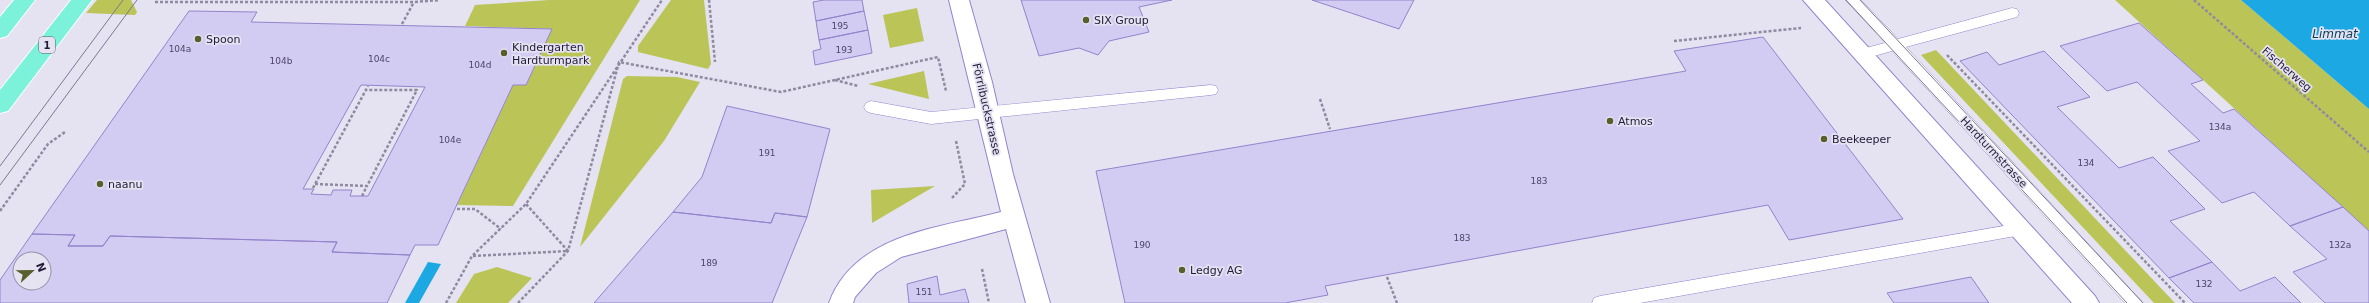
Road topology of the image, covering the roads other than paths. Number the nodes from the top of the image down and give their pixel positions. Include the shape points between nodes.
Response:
1 (25, 0) edge
2 (82, 0) edge
3 (960, 0) edge
4 (1813, 0) edge
5 (1853, 0) edge
6 (2012, 12) dead end
7 (0, 31) edge
8 (1894, 45) junction
9 (1863, 54) junction
10 (1211, 90) dead end
11 (0, 105) edge
12 (871, 107) dead end
13 (988, 112) junction
14 (1014, 218) junction
15 (2021, 229) junction
16 (841, 303) edge
17 (1038, 303) edge
18 (1600, 303) edge
19 (2087, 303) edge
20 (2135, 303) edge

1 - 7 main road
2 - 11 main road, 1
3 - 13 street, Förrlibuckstrasse
4 - 9 street
5 - 8 lane, Hardturmstrasse
6 - 8 lane
8 - 9 lane
8 - 20 lane, Hardturmstrasse
9 - 15 street
10 - 13 lane
12 - 13 lane via 931,118
13 - 14 street, Förrlibuckstrasse
14 - 16 street via 895,249 868,266 845,292
14 - 17 street, Förrlibuckstrasse
15 - 18 lane
15 - 19 street

